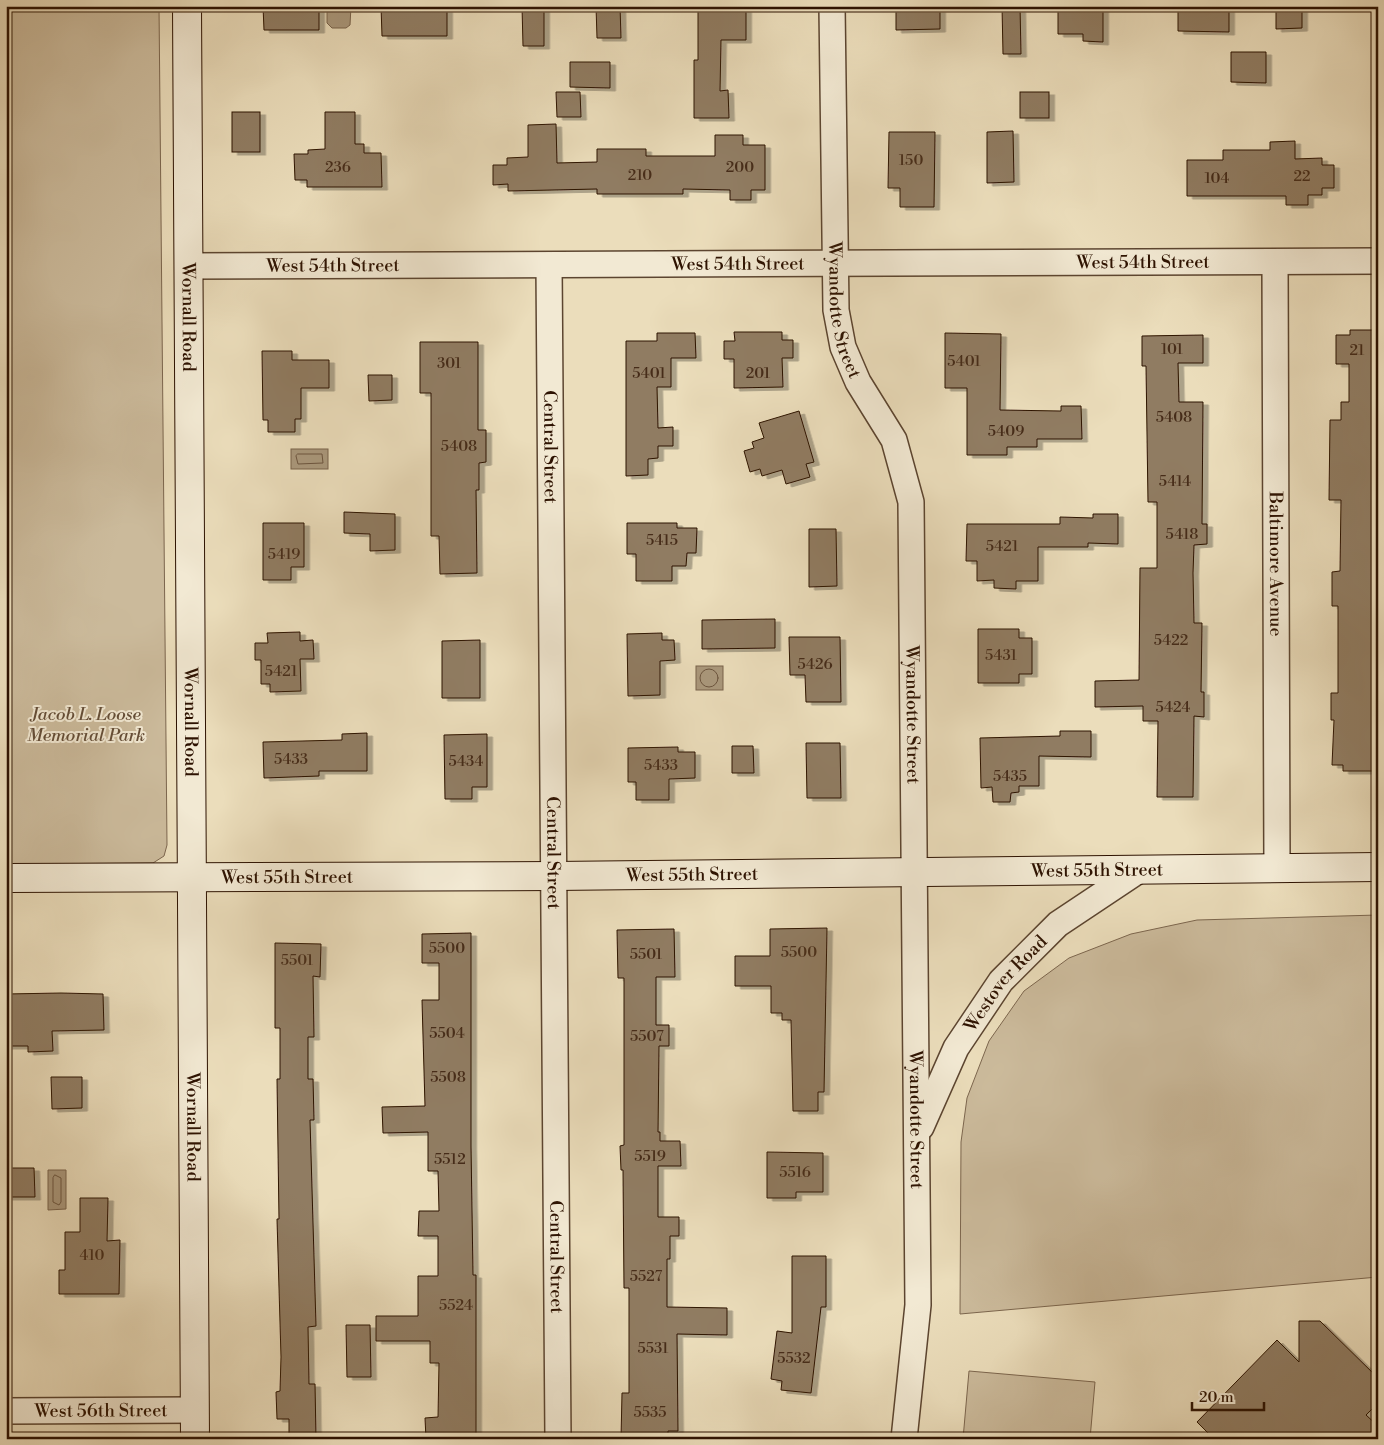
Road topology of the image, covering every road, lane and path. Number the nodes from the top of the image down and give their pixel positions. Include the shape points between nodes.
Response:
1 (187, 6) edge
2 (832, 6) edge
3 (1378, 261) edge
4 (1274, 262) junction
5 (549, 265) junction
6 (835, 265) junction
7 (188, 266) junction
8 (1378, 867) edge
9 (1277, 868) junction
10 (1139, 870) junction
11 (916, 872) junction
12 (192, 876) junction
13 (554, 876) junction
14 (6, 878) edge
15 (917, 1136) junction
16 (195, 1410) junction
17 (6, 1411) edge
18 (195, 1439) edge
19 (558, 1439) edge
20 (904, 1439) edge

1 - 7 main road, Wornall Road
2 - 6 street, Wyandotte Street
3 - 4 street, West 54th Street
4 - 6 street, West 54th Street
4 - 9 street, Baltimore Avenue
5 - 6 street, West 54th Street
5 - 7 street, West 54th Street
5 - 13 street, Central Street
6 - 11 street, Wyandotte Street via 836,310 843,347 858,382 894,440 912,502
7 - 12 main road, Wornall Road
8 - 9 main road, West 55th Street
9 - 10 main road, West 55th Street
10 - 11 main road, West 55th Street
10 - 15 street, Westover Road via 1058,924 1000,981 956,1048
11 - 13 main road, West 55th Street
11 - 15 street, Wyandotte Street
12 - 13 main road, West 55th Street
12 - 14 main road, West 55th Street
12 - 16 main road, Wornall Road
13 - 19 street, Central Street
15 - 20 street, Wyandotte Street via 918,1305
16 - 17 street, West 56th Street
16 - 18 main road, Wornall Road

